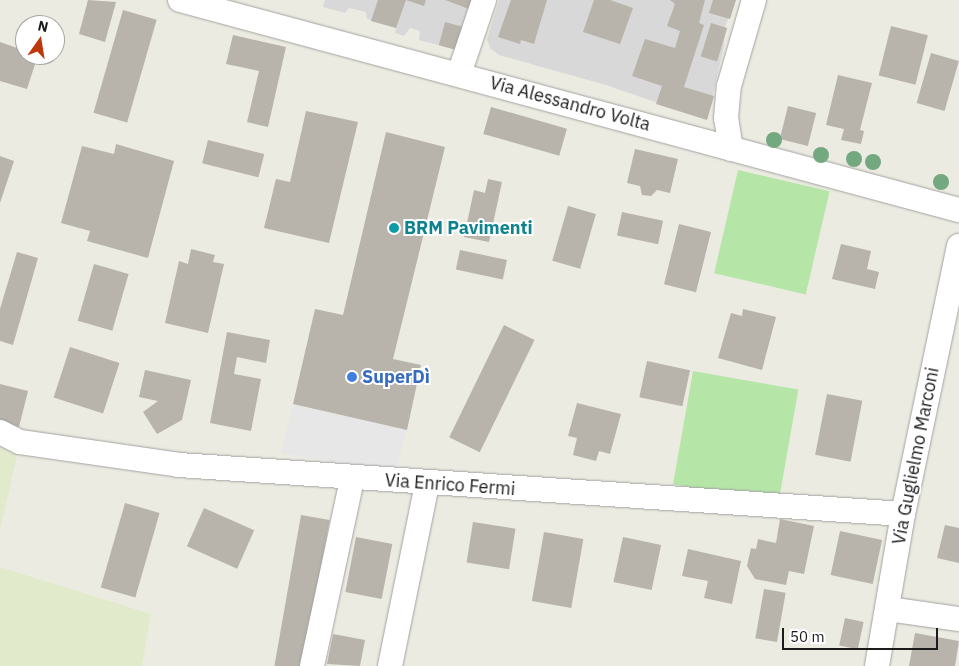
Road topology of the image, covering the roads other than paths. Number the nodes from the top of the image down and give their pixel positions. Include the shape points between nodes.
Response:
1 (180, 0) edge
2 (484, 0) edge
3 (754, 0) edge
4 (237, 7) edge
5 (459, 74) junction
6 (731, 149) junction
7 (959, 210) edge
8 (959, 246) edge
9 (0, 432) edge
10 (352, 478) junction
11 (426, 484) junction
12 (903, 514) junction
13 (888, 609) junction
14 (959, 619) edge
15 (312, 666) edge
16 (390, 666) edge
17 (877, 666) edge

1 - 4 street, Via Alessandro Volta
2 - 5 street
3 - 6 street via 729,86 726,118
4 - 5 street, Via Alessandro Volta
5 - 6 street, Via Alessandro Volta
6 - 7 street, Via Alessandro Volta
8 - 12 street, Via Guglielmo Marconi
9 - 10 street, Via Enrico Fermi via 20,442 179,465
10 - 11 street, Via Enrico Fermi
10 - 15 street
11 - 12 street, Via Enrico Fermi
11 - 16 street
12 - 13 street, Via Guglielmo Marconi
13 - 14 street
13 - 17 street, Via Guglielmo Marconi

